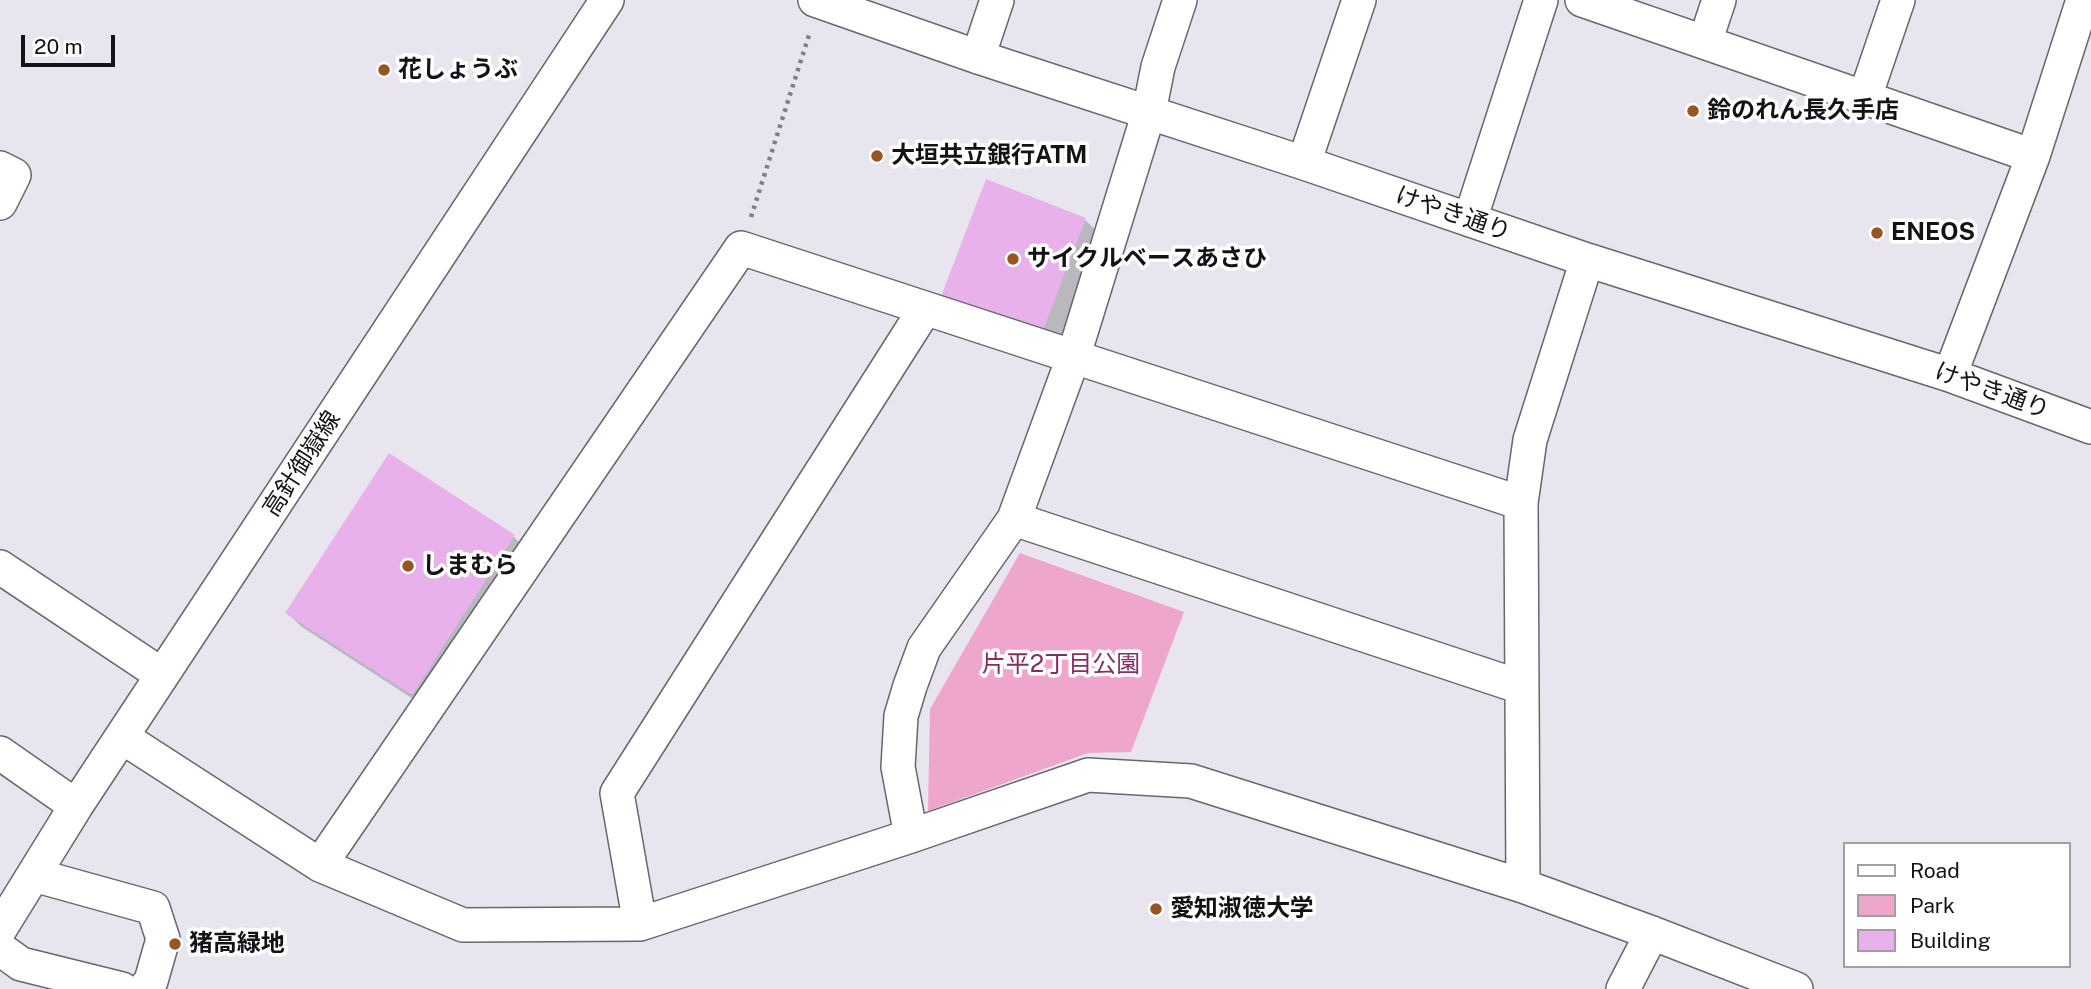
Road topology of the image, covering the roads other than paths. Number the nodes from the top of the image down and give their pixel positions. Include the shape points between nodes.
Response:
1 (607, 0) edge
2 (997, 0) edge
3 (1180, 0) edge
4 (1359, 0) edge
5 (1541, 0) edge
6 (1582, 0) edge
7 (1719, 0) edge
8 (1898, 0) edge
9 (2082, 0) edge
10 (819, 1) edge
11 (1705, 42) junction
12 (978, 57) junction
13 (1865, 97) junction
14 (1149, 112) junction
15 (2033, 156) junction
16 (1304, 163) junction
17 (0, 168) edge
18 (0, 204) edge
19 (1470, 220) junction
20 (1587, 260) junction
21 (925, 309) junction
22 (1073, 358) junction
23 (1950, 375) junction
24 (2091, 427) edge
25 (1521, 503) junction
26 (1014, 519) junction
27 (0, 567) edge
28 (162, 675) junction
29 (1521, 687) junction
30 (122, 737) junction
31 (0, 753) edge
32 (76, 806) junction
33 (911, 836) junction
34 (320, 865) junction
35 (34, 875) junction
36 (1522, 886) junction
37 (640, 924) junction
38 (0, 929) edge
39 (1651, 933) junction
40 (0, 949) edge
41 (122, 989) edge
42 (144, 989) edge
43 (1623, 989) edge
44 (1796, 989) edge

1 - 28 street, 高針御嶽線
2 - 12 street
3 - 14 street
4 - 16 street
5 - 19 street
6 - 11 street
7 - 11 street
8 - 13 street
9 - 15 street
10 - 12 street, けやき通り
11 - 13 street
12 - 14 street, けやき通り
13 - 15 street
14 - 16 street, けやき通り
14 - 22 street
15 - 23 street
16 - 19 street, けやき通り
17 - 18 street via 14,175
19 - 20 street, けやき通り
20 - 23 street, けやき通り
20 - 25 street via 1530,440
21 - 22 street
21 - 34 street via 741,248
21 - 37 street via 617,793
22 - 25 street
22 - 26 street
23 - 24 street, けやき通り
25 - 29 street
26 - 29 street
26 - 33 street via 924,648 910,686 901,716 898,767
27 - 28 street
28 - 30 street, 高針御嶽線
29 - 36 street
30 - 32 street, 高針御嶽線
30 - 34 street
31 - 32 street
32 - 35 street, 高針御嶽線
33 - 36 street via 1088,775 1191,781
33 - 37 street
34 - 37 street via 463,925
35 - 38 street, 高針御嶽線
35 - 42 street via 153,908 163,939 152,981
36 - 39 street
39 - 43 street
39 - 44 street
40 - 41 street via 21,964

